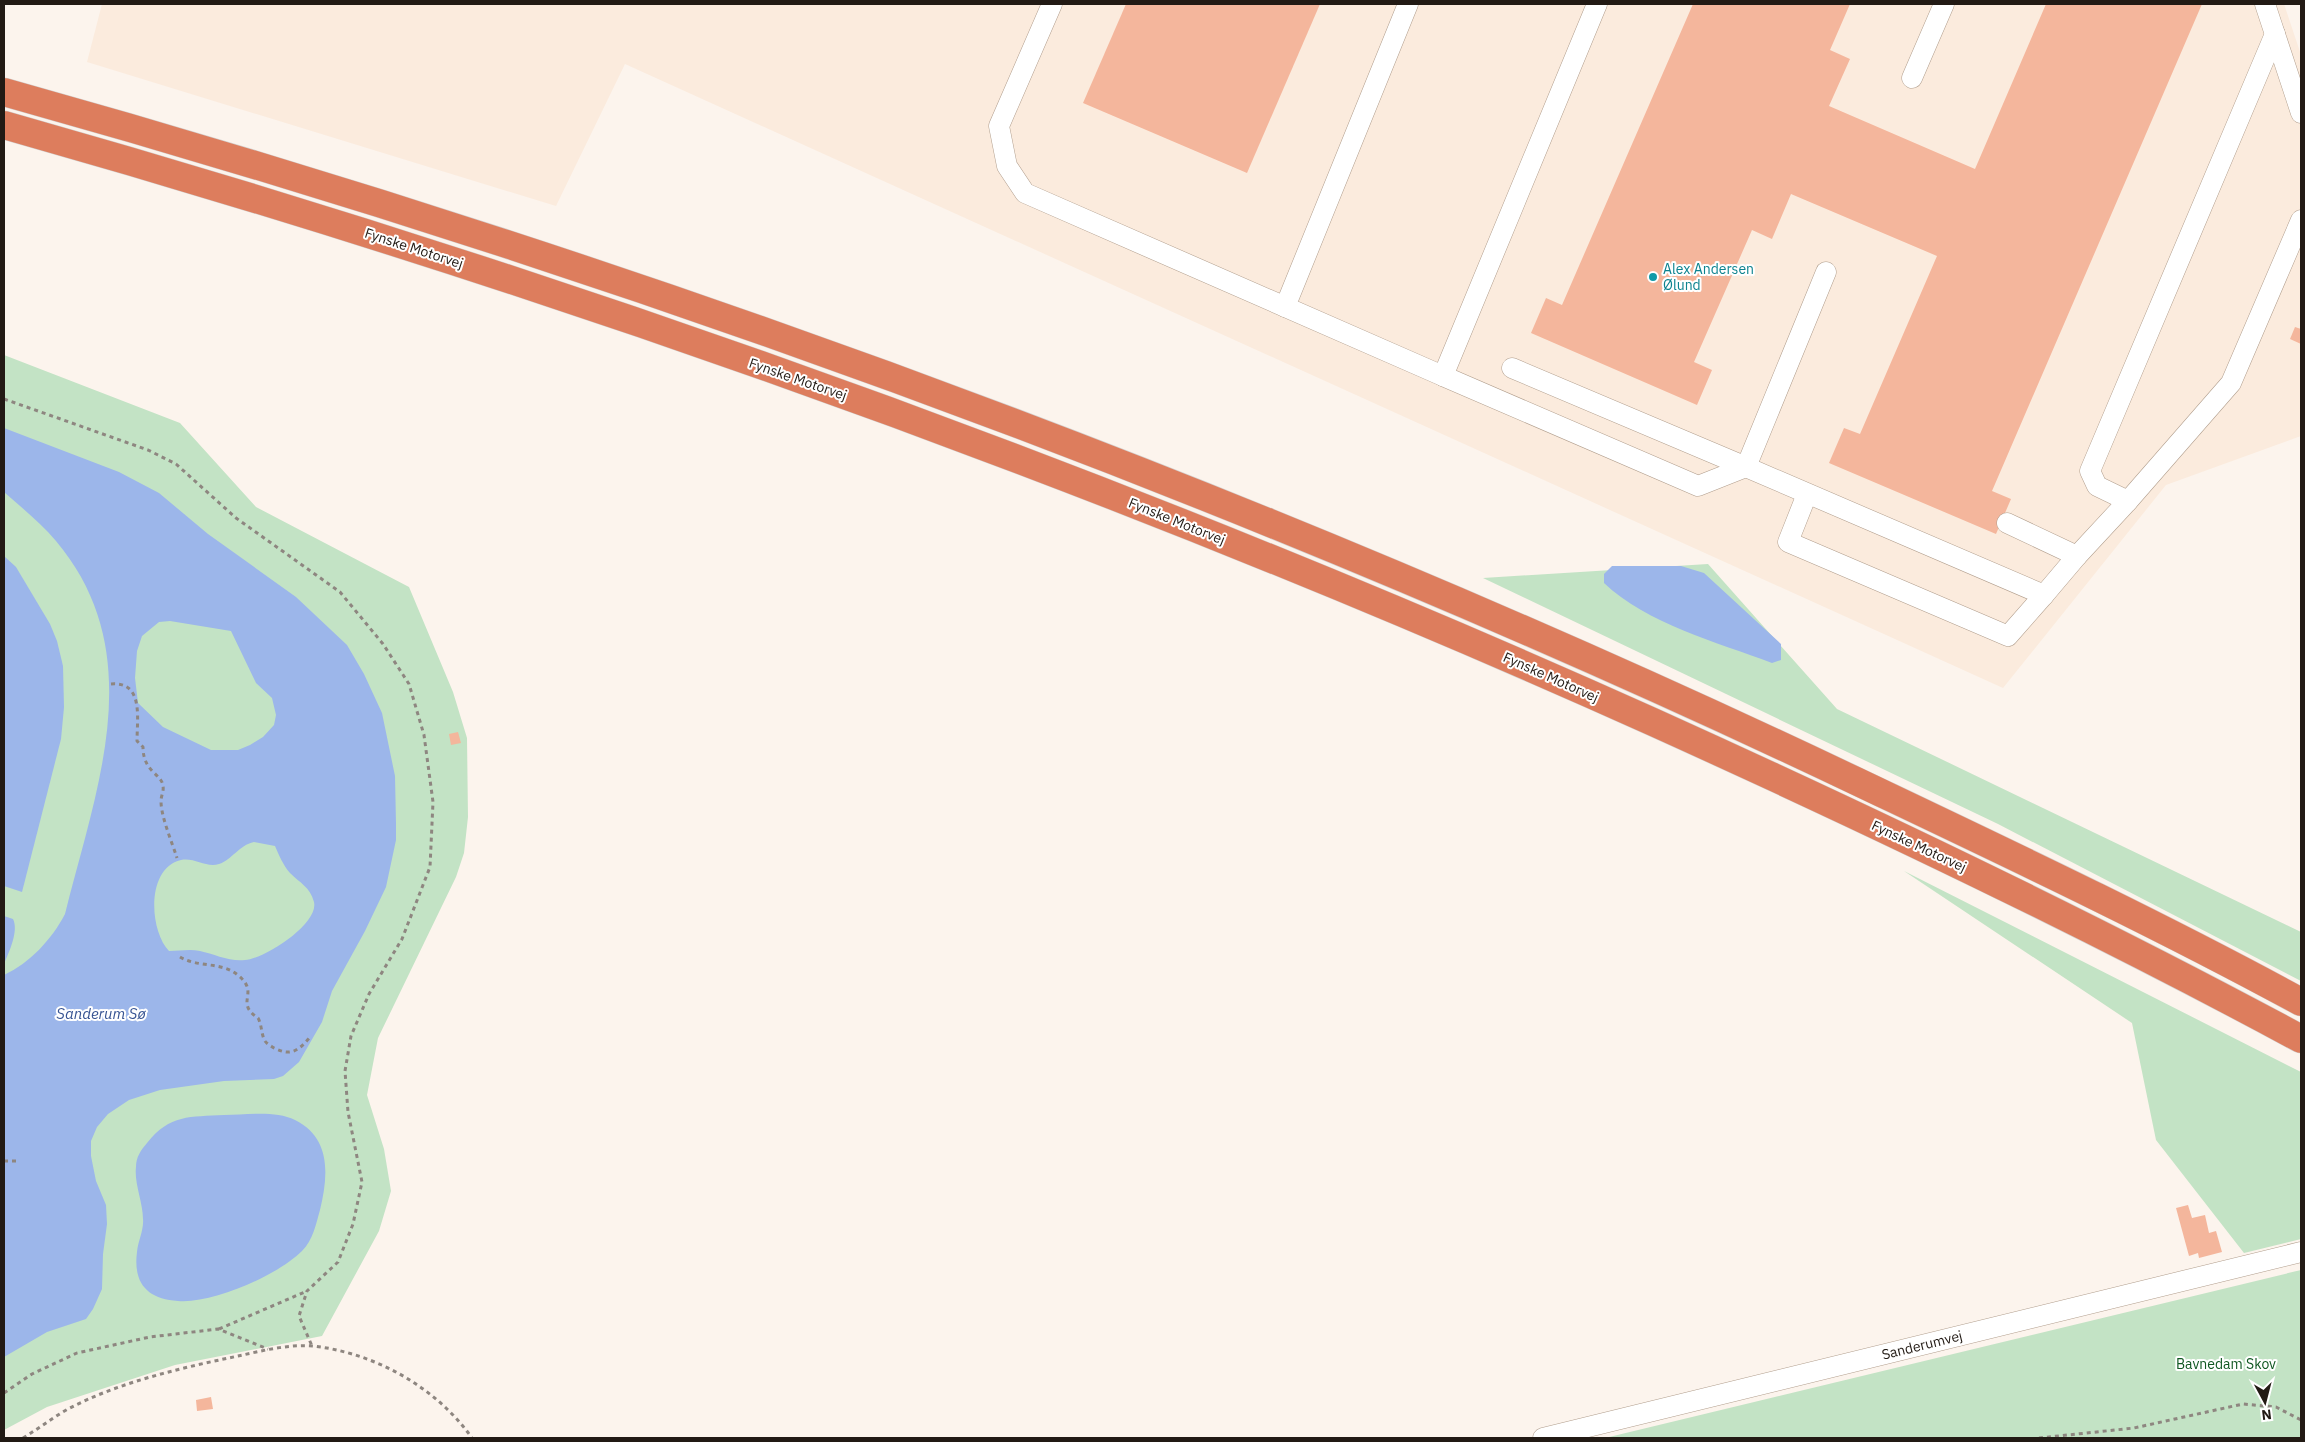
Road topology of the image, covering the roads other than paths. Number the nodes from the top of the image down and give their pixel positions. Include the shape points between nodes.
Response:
1 (1052, 4) edge
2 (1408, 4) edge
3 (1597, 4) edge
4 (1944, 4) edge
5 (2265, 4) edge
6 (2275, 34) junction
7 (1912, 78) dead end
8 (4, 92) edge
9 (2301, 113) edge
10 (4, 125) edge
11 (2301, 220) edge
12 (1826, 272) dead end
13 (1285, 307) junction
14 (1512, 368) dead end
15 (1443, 376) junction
16 (1746, 467) junction
17 (1808, 494) junction
18 (2128, 501) junction
19 (2007, 523) dead end
20 (2077, 556) junction
21 (2044, 596) junction
22 (2301, 1002) edge
23 (2301, 1039) edge
24 (2301, 1252) edge
25 (1543, 1438) edge

1 - 13 street via 999,126 1007,166 1025,193
2 - 13 street
3 - 15 street
4 - 7 street
5 - 6 street
6 - 9 street
6 - 18 street via 2090,471 2096,486
8 - 22 highway via 338,190 559,261 954,401 1161,479 1557,644 1756,733 2012,855
10 - 23 highway, Fynske Motorvej via 346,226 549,292 943,430 1158,513 1367,597 1742,762 1988,879
11 - 18 street via 2231,383
12 - 16 street
13 - 15 street
14 - 16 street
15 - 16 street via 1698,486
16 - 17 street
17 - 21 street
17 - 21 street via 1788,542 2008,636
18 - 20 street
19 - 20 street
20 - 21 street
24 - 25 street, Sanderumvej

